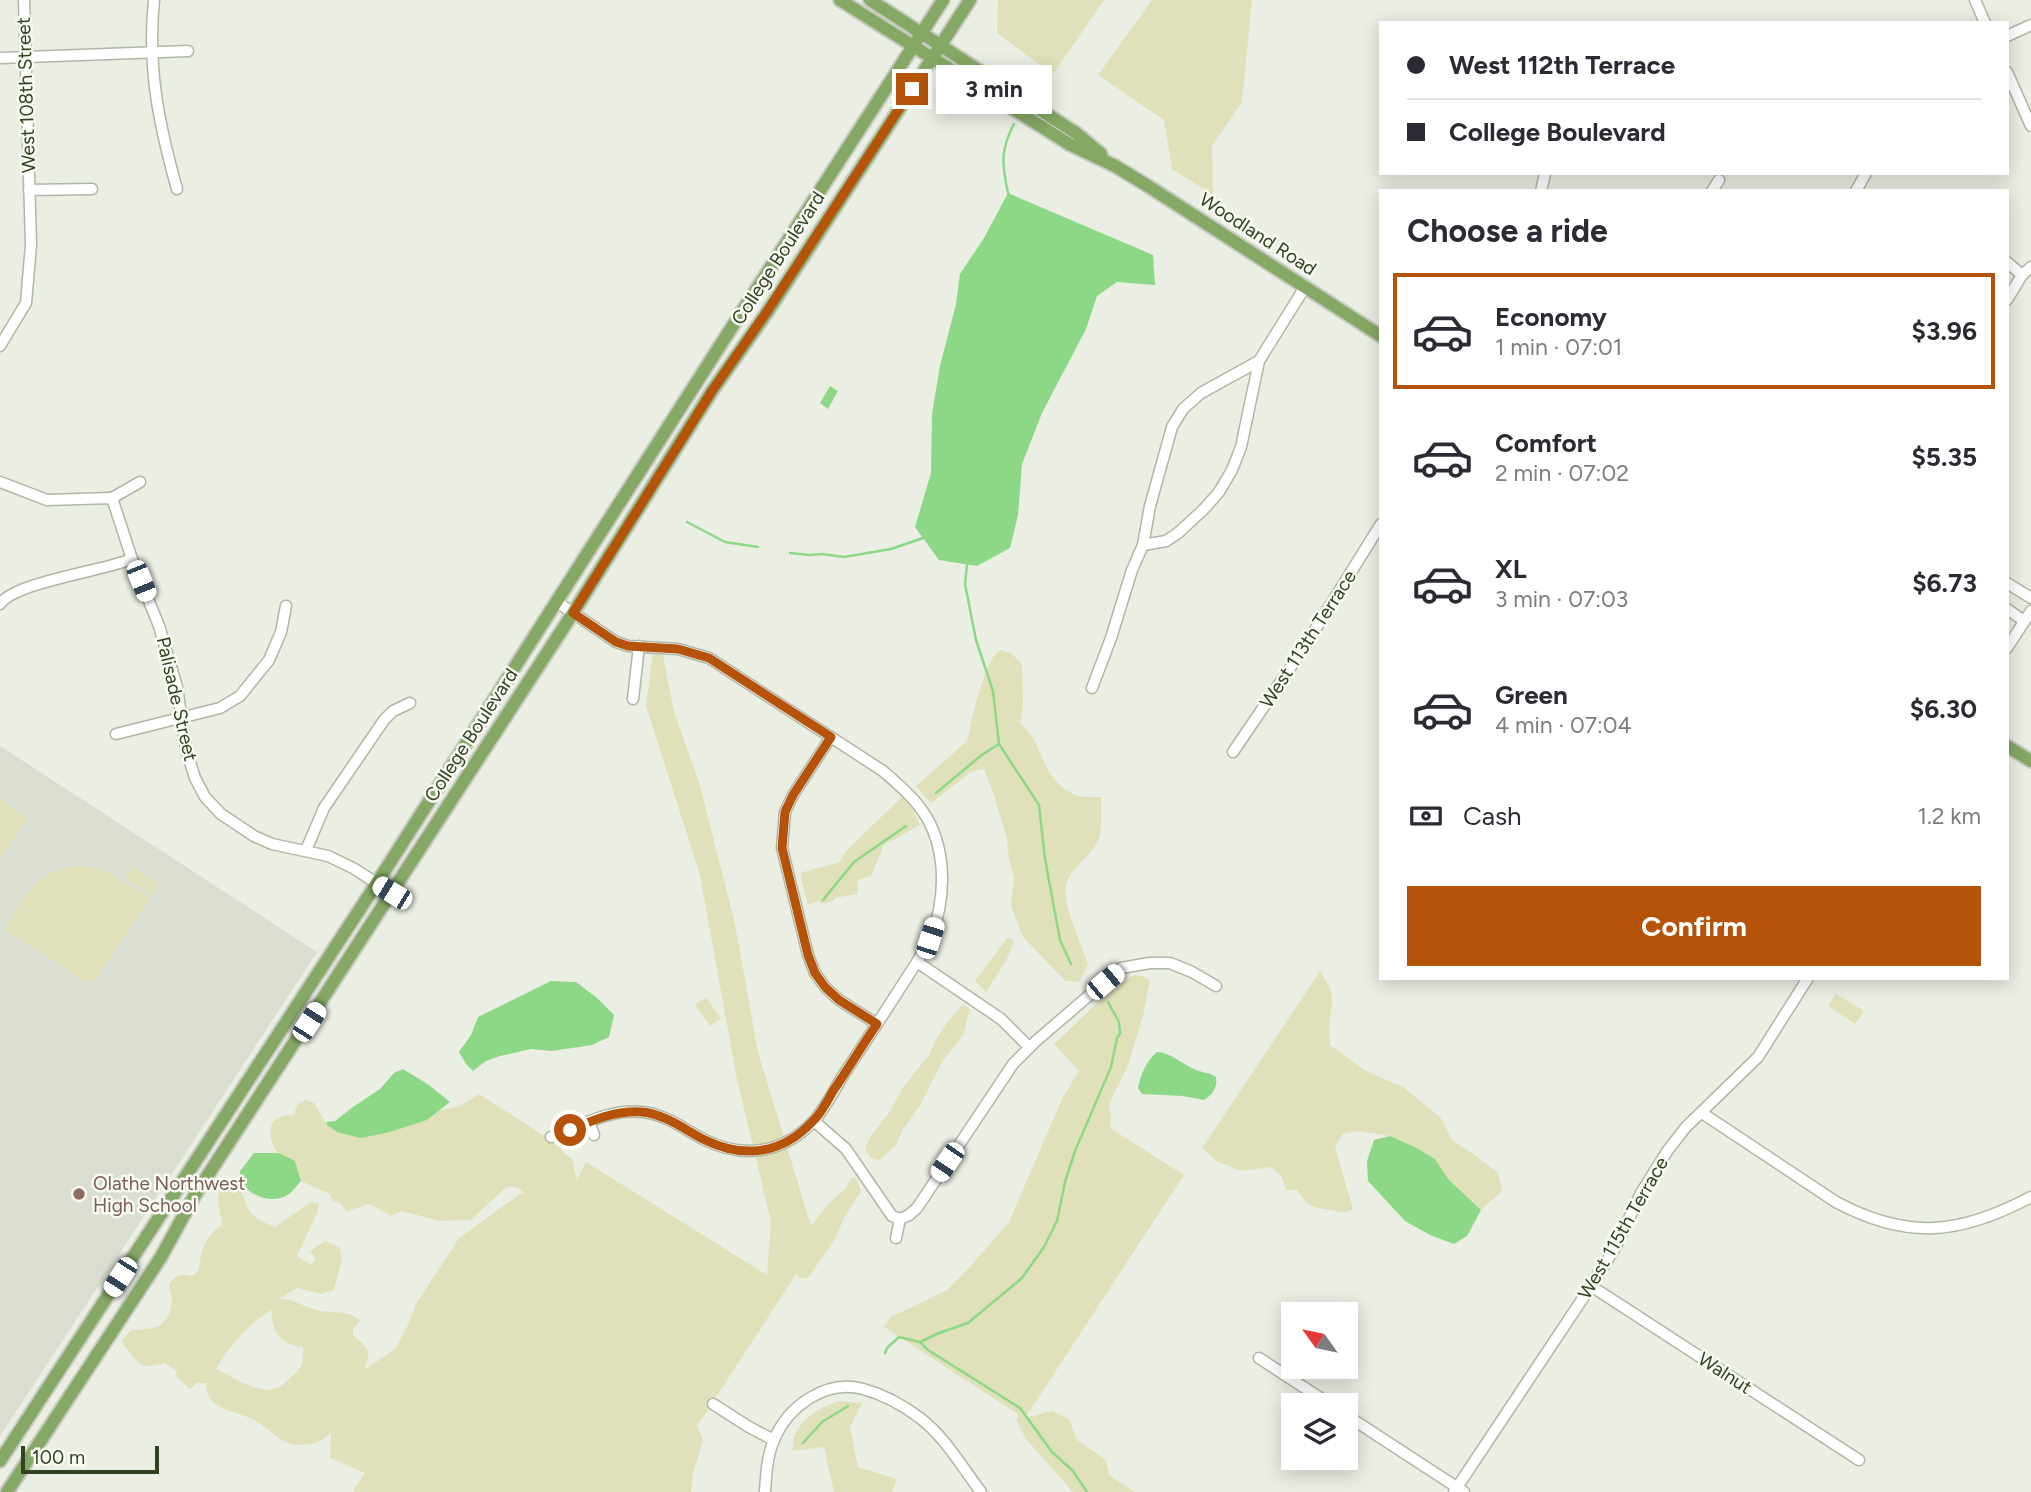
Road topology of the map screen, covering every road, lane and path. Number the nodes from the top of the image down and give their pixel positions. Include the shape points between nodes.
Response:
1 (24, 0) edge
2 (154, 0) edge
3 (839, 0) edge
4 (870, 0) edge
5 (943, 0) edge
6 (970, 0) edge
7 (1975, 0) edge
8 (1984, 21) edge
9 (2031, 25) edge
10 (922, 33) junction
11 (2009, 35) edge
12 (940, 45) junction
13 (913, 47) junction
14 (188, 51) dead end
15 (151, 52) junction
16 (25, 57) junction
17 (0, 58) edge
18 (931, 59) junction
19 (2009, 76) edge
20 (2031, 125) edge
21 (1115, 166) junction
22 (1719, 180) dead end
23 (92, 189) dead end
24 (177, 189) dead end
25 (1713, 189) edge
26 (29, 190) junction
27 (2009, 264) edge
28 (2031, 267) edge
29 (2022, 275) junction
30 (1306, 287) junction
31 (2009, 297) edge
32 (1379, 335) edge
33 (0, 345) edge
34 (1259, 361) junction
35 (0, 482) edge
36 (140, 482) dead end
37 (112, 498) junction
38 (1379, 527) edge
39 (1143, 545) junction
40 (132, 559) junction
41 (2009, 584) edge
42 (2031, 598) edge
43 (557, 603) junction
44 (0, 604) edge
45 (286, 606) dead end
46 (2009, 610) edge
47 (2031, 611) edge
48 (573, 613) junction
49 (2024, 621) junction
50 (2009, 645) edge
51 (639, 646) junction
52 (1092, 688) dead end
53 (633, 699) dead end
54 (410, 703) dead end
55 (183, 717) junction
56 (116, 734) dead end
57 (831, 737) junction
58 (2009, 747) edge
59 (1233, 752) dead end
60 (2031, 761) edge
61 (306, 850) junction
62 (377, 884) junction
63 (392, 893) junction
64 (917, 962) junction
65 (1807, 980) edge
66 (1216, 986) dead end
67 (877, 1024) junction
68 (1029, 1047) junction
69 (1702, 1113) junction
70 (814, 1121) junction
71 (589, 1122) junction
72 (594, 1135) dead end
73 (551, 1137) dead end
74 (2031, 1197) edge
75 (900, 1219) junction
76 (896, 1238) dead end
77 (1591, 1286) junction
78 (1259, 1358) dead end
79 (1313, 1393) edge
80 (713, 1405) dead end
81 (1358, 1423) edge
82 (774, 1440) junction
83 (0, 1461) edge
84 (1859, 1461) dead end
85 (977, 1490) edge
86 (1459, 1490) edge
87 (7, 1492) edge
88 (765, 1492) edge

1 - 16 street, West 108th Street
2 - 15 street
3 - 13 main road, Woodland Road
4 - 10 main road, Woodland Road
5 - 10 main road, College Boulevard
6 - 12 main road, College Boulevard
7 - 8 street
9 - 11 street
10 - 12 main road, Woodland Road
10 - 13 main road, College Boulevard
12 - 18 main road, College Boulevard
12 - 21 main road, Woodland Road via 1076,133
13 - 18 main road, Woodland Road
13 - 43 main road, College Boulevard
14 - 15 street
15 - 16 street
15 - 24 street via 159,120
16 - 17 street
16 - 26 street, West 108th Street
18 - 21 main road, Woodland Road via 1069,144
18 - 48 main road, College Boulevard via 712,391
19 - 20 street
21 - 30 main road, Woodland Road
22 - 25 street
23 - 26 street, West 108th Street
26 - 33 street, West 108th Street via 26,303
27 - 29 street
28 - 29 street
29 - 31 street
30 - 32 main road, Woodland Road
30 - 34 street
34 - 39 street via 1201,393 1178,416 1167,439
34 - 39 street via 1241,447 1219,492 1178,533 1166,541
35 - 37 street via 47,500
36 - 37 street
37 - 40 street, Palisade Street
38 - 59 street, West 113th Terrace
39 - 52 street
40 - 44 street via 37,583 4,597
40 - 55 street, Palisade Street via 159,626
41 - 42 street
43 - 48 street
43 - 62 main road, College Boulevard
45 - 55 street via 269,660 240,696 220,708
46 - 49 street
47 - 49 street
48 - 51 street via 616,642
48 - 63 main road, College Boulevard
49 - 50 street
51 - 53 street
51 - 57 street via 678,649 709,658
54 - 61 street via 384,720 324,808
55 - 56 street
55 - 61 street, Palisade Street via 186,749 205,797 254,836
57 - 64 street via 883,771 908,793 927,819 942,881 938,913
57 - 67 street via 789,803 782,848 815,973 839,1000
58 - 60 main road
61 - 62 street, Palisade Street via 328,856
62 - 63 street, Palisade Street
62 - 83 main road, College Boulevard
63 - 87 main road, College Boulevard
64 - 67 street
64 - 68 street via 1001,1019
65 - 69 street, West 115th Terrace via 1758,1057
66 - 68 street via 1170,963 1122,968
67 - 70 street
68 - 75 street via 917,1208
69 - 74 street via 1836,1202 1882,1222 1917,1229 1961,1226
69 - 77 street, West 115th Terrace via 1653,1172
70 - 71 street via 788,1142 754,1152 730,1150 664,1117 644,1112 621,1112
70 - 75 street via 846,1149 892,1216
71 - 72 street
71 - 73 street
75 - 76 street
77 - 84 street, Walnut
77 - 86 street, West 115th Terrace
78 - 79 street
80 - 82 street
81 - 86 street
82 - 85 street via 790,1414 810,1396 834,1388 861,1388 918,1416 934,1430
82 - 88 street

